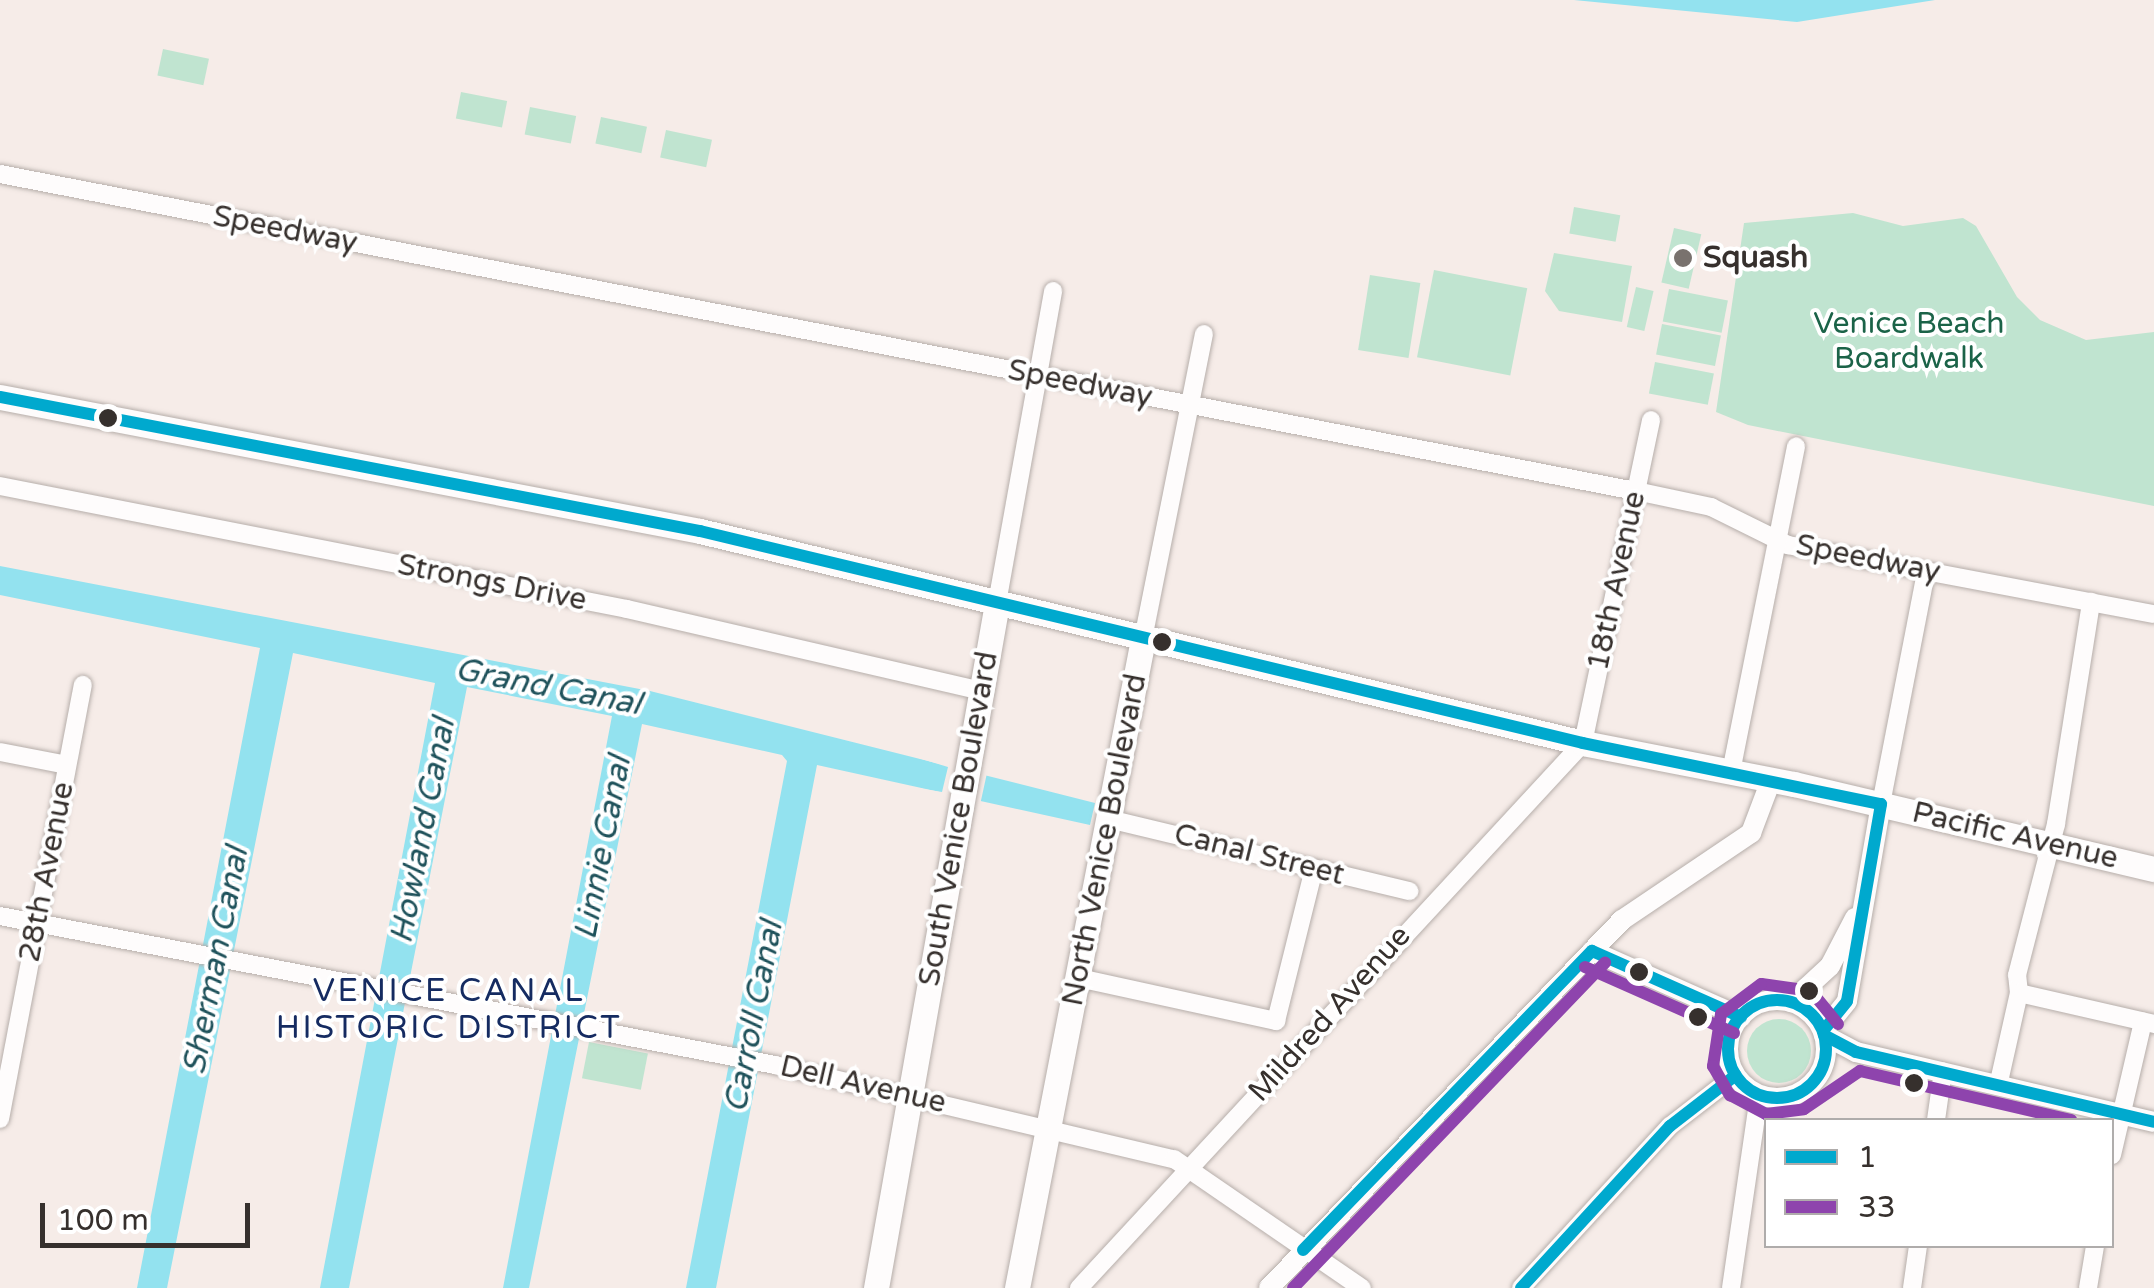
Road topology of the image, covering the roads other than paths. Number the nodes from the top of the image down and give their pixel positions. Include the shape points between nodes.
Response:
1 (0, 174) edge
2 (1053, 290) dead end
3 (1204, 334) dead end
4 (1039, 376) junction
5 (0, 396) edge
6 (1189, 405) junction
7 (1650, 420) dead end
8 (1796, 446) dead end
9 (0, 486) edge
10 (1636, 491) junction
11 (1776, 538) junction
12 (1926, 572) junction
13 (2091, 602) junction
14 (996, 603) junction
15 (2154, 614) edge
16 (1143, 640) junction
17 (84, 685) dead end
18 (982, 691) junction
19 (1583, 743) junction
20 (0, 752) edge
21 (67, 765) junction
22 (1731, 772) junction
23 (1772, 780) junction
24 (1881, 804) junction
25 (1108, 819) junction
26 (2050, 845) junction
27 (1314, 869) junction
28 (2154, 869) edge
29 (1410, 891) dead end
30 (1860, 913) junction
31 (0, 916) edge
32 (37, 923) junction
33 (1592, 951) junction
34 (1079, 978) junction
35 (2019, 992) junction
36 (1791, 1002) junction
37 (1740, 1016) junction
38 (2149, 1023) edge
39 (1824, 1033) junction
40 (1856, 1052) junction
41 (1944, 1072) junction
42 (1819, 1074) junction
43 (1736, 1075) junction
44 (1998, 1086) junction
45 (1760, 1094) junction
46 (909, 1095) junction
47 (2121, 1114) junction
48 (0, 1117) edge
49 (1936, 1118) edge
50 (2154, 1122) edge
51 (1048, 1128) junction
52 (2114, 1147) edge
53 (1192, 1167) junction
54 (1918, 1248) edge
55 (2095, 1248) edge
56 (1304, 1250) junction
57 (876, 1288) edge
58 (1018, 1288) edge
59 (1079, 1288) edge
60 (1269, 1288) edge
61 (1362, 1288) edge
62 (1521, 1288) edge
63 (1731, 1288) edge
64 (1912, 1288) edge
65 (2088, 1288) edge

1 - 4 street, Speedway
2 - 4 street, South Venice Boulevard
3 - 6 street, North Venice Boulevard
4 - 6 street, Speedway
4 - 14 street, South Venice Boulevard
5 - 14 main road, Pacific Avenue via 700,531
6 - 10 street, Speedway
6 - 16 street, North Venice Boulevard
7 - 10 street, 18th Avenue
8 - 11 street
9 - 18 street, Strongs Drive via 627,608
10 - 11 street, Speedway via 1711,507
10 - 19 street, 18th Avenue
11 - 12 street, Speedway
11 - 22 street
12 - 13 street, Speedway
12 - 24 street
13 - 15 street, Speedway
13 - 26 street
14 - 16 main road, Pacific Avenue
14 - 18 main road, South Venice Boulevard
16 - 19 main road, Pacific Avenue
16 - 25 main road, North Venice Boulevard
17 - 21 street, 28th Avenue
18 - 46 main road, South Venice Boulevard
19 - 22 main road, Pacific Avenue
19 - 53 street, Mildred Avenue
20 - 21 street
21 - 32 street, 28th Avenue
22 - 23 main road, Pacific Avenue
23 - 24 main road, Pacific Avenue
23 - 33 street via 1762,817 1744,840 1632,912
24 - 26 main road, Pacific Avenue
24 - 30 street
25 - 27 street, Canal Street
25 - 34 main road, North Venice Boulevard
26 - 28 main road, Pacific Avenue
26 - 35 street via 2016,976
27 - 29 street, Canal Street
27 - 34 street via 1276,1020
30 - 36 street via 1830,966
30 - 39 street via 1847,1001
31 - 32 street, Dell Avenue
32 - 46 street, Dell Avenue
32 - 48 street, 28th Avenue
33 - 37 street
33 - 56 street
34 - 51 main road, North Venice Boulevard
35 - 38 street
35 - 44 street
36 - 37 street via 1767,1001
36 - 39 street
37 - 43 street via 1728,1045
38 - 47 street
39 - 40 street
39 - 42 street
40 - 41 street
40 - 42 street
41 - 44 street
41 - 49 street
42 - 45 street via 1790,1096
43 - 45 street
43 - 62 street via 1670,1126
44 - 47 street
45 - 63 street
46 - 51 street, Dell Avenue
46 - 57 main road, South Venice Boulevard
47 - 50 street
47 - 52 street
51 - 53 street, Dell Avenue
51 - 58 main road, North Venice Boulevard
53 - 56 street
53 - 59 street, Mildred Avenue
54 - 64 street
55 - 65 street
56 - 60 street
56 - 61 street

